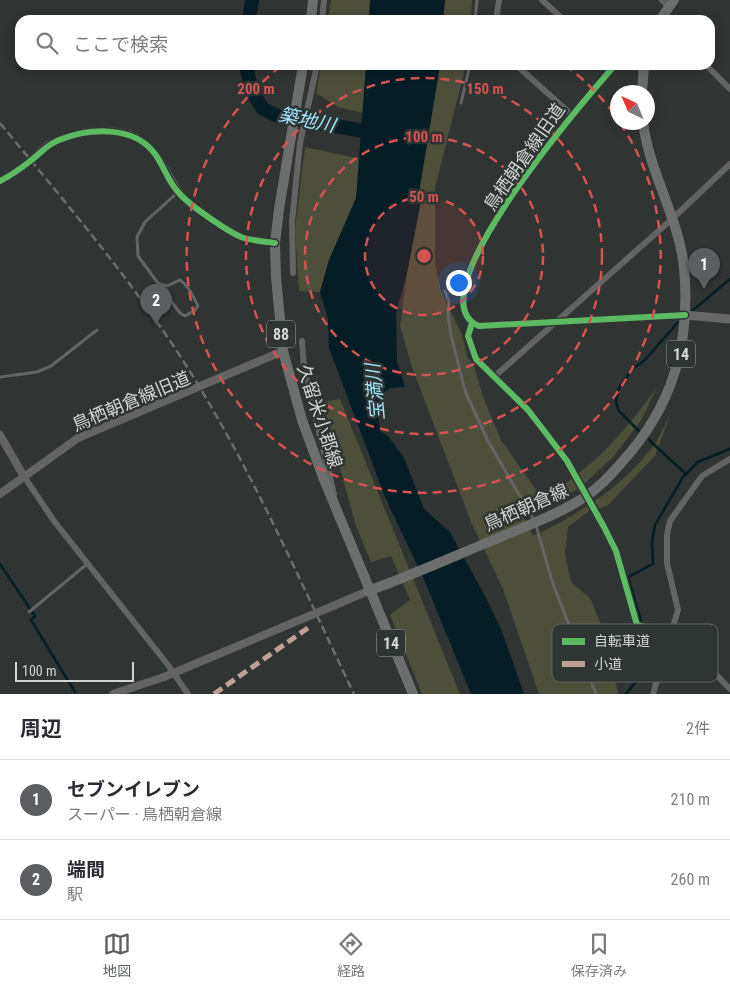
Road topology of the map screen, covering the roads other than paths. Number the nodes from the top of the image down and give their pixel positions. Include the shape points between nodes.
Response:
1 (313, 0) edge
2 (324, 0) edge
3 (477, 0) edge
4 (499, 0) edge
5 (542, 0) edge
6 (668, 2) edge
7 (312, 15) edge
8 (322, 15) edge
9 (476, 15) edge
10 (497, 15) edge
11 (558, 15) edge
12 (662, 15) edge
13 (302, 70) edge
14 (316, 70) edge
15 (469, 70) edge
16 (522, 70) edge
17 (611, 70) edge
18 (644, 70) edge
19 (711, 70) edge
20 (643, 85) edge
21 (730, 88) edge
22 (461, 104) dead end
23 (571, 114) junction
24 (645, 130) edge
25 (730, 164) edge
26 (0, 181) edge
27 (178, 192) junction
28 (186, 201) joint
29 (672, 219) junction
30 (275, 243) junction
31 (293, 273) dead end
32 (160, 284) junction
33 (445, 291) dead end
34 (685, 315) junction
35 (730, 319) edge
36 (553, 323) junction
37 (475, 324) junction
38 (97, 330) dead end
39 (302, 341) dead end
40 (283, 351) junction
41 (496, 376) junction
42 (0, 377) edge
43 (0, 435) edge
44 (730, 459) edge
45 (23, 475) junction
46 (580, 485) tunnel mouth
47 (0, 494) edge
48 (591, 506) tunnel mouth
49 (341, 523) junction
50 (532, 524) junction
51 (88, 564) junction
52 (368, 591) junction
53 (29, 612) dead end
54 (569, 624) edge
55 (637, 624) edge
56 (673, 624) edge
57 (718, 676) edge
58 (591, 682) edge
59 (729, 687) edge
60 (112, 694) edge
61 (188, 694) edge
62 (413, 694) edge
63 (596, 694) edge

1 - 7 main road
2 - 8 street
3 - 9 lane
4 - 10 street
5 - 11 street
6 - 12 main road
13 - 30 main road, 久留米小郡線 / 88
14 - 31 street via 300,143 292,222
15 - 22 lane
16 - 23 street
17 - 23 street, 鳥栖朝倉線旧道
18 - 20 main road
19 - 21 street
23 - 37 street, 鳥栖朝倉線旧道 via 509,201 476,256 463,292 463,307
24 - 29 main road, 鳥栖朝倉線 / 14
25 - 29 street
26 - 27 street via 52,143 76,134 98,131 134,137 146,144 156,154
27 - 28 street
27 - 32 lane via 145,222 137,237 138,256
28 - 30 street via 240,236
29 - 34 main road, 鳥栖朝倉線 / 14 via 684,266
29 - 36 street
30 - 40 main road, 久留米小郡線 / 88
32 - 32 lane via 167,286 180,280 198,306 185,316
33 - 50 lane via 451,335 465,391
34 - 35 main road
34 - 36 street
34 - 50 main road, 鳥栖朝倉線 / 14 via 682,349 675,375 646,432 610,476 582,500
36 - 37 street
36 - 41 street
37 - 41 street via 468,336 472,352
38 - 42 lane via 51,366 37,372
39 - 49 street via 304,368
40 - 45 street, 鳥栖朝倉線旧道 via 78,438
40 - 49 main road, 久留米小郡線 / 88 via 302,420
41 - 46 street via 545,432
43 - 45 street
44 - 56 street via 702,476 670,521 666,535 668,563 678,610
45 - 47 street, 鳥栖朝倉線旧道
45 - 51 street
48 - 55 street via 616,551
49 - 52 main road, 久留米小郡線 / 88
50 - 52 main road, 鳥栖朝倉線 / 14
50 - 54 lane
51 - 53 lane
51 - 61 street
52 - 60 street, bridge via 164,677
52 - 62 main road, 14
57 - 59 street
58 - 63 lane

